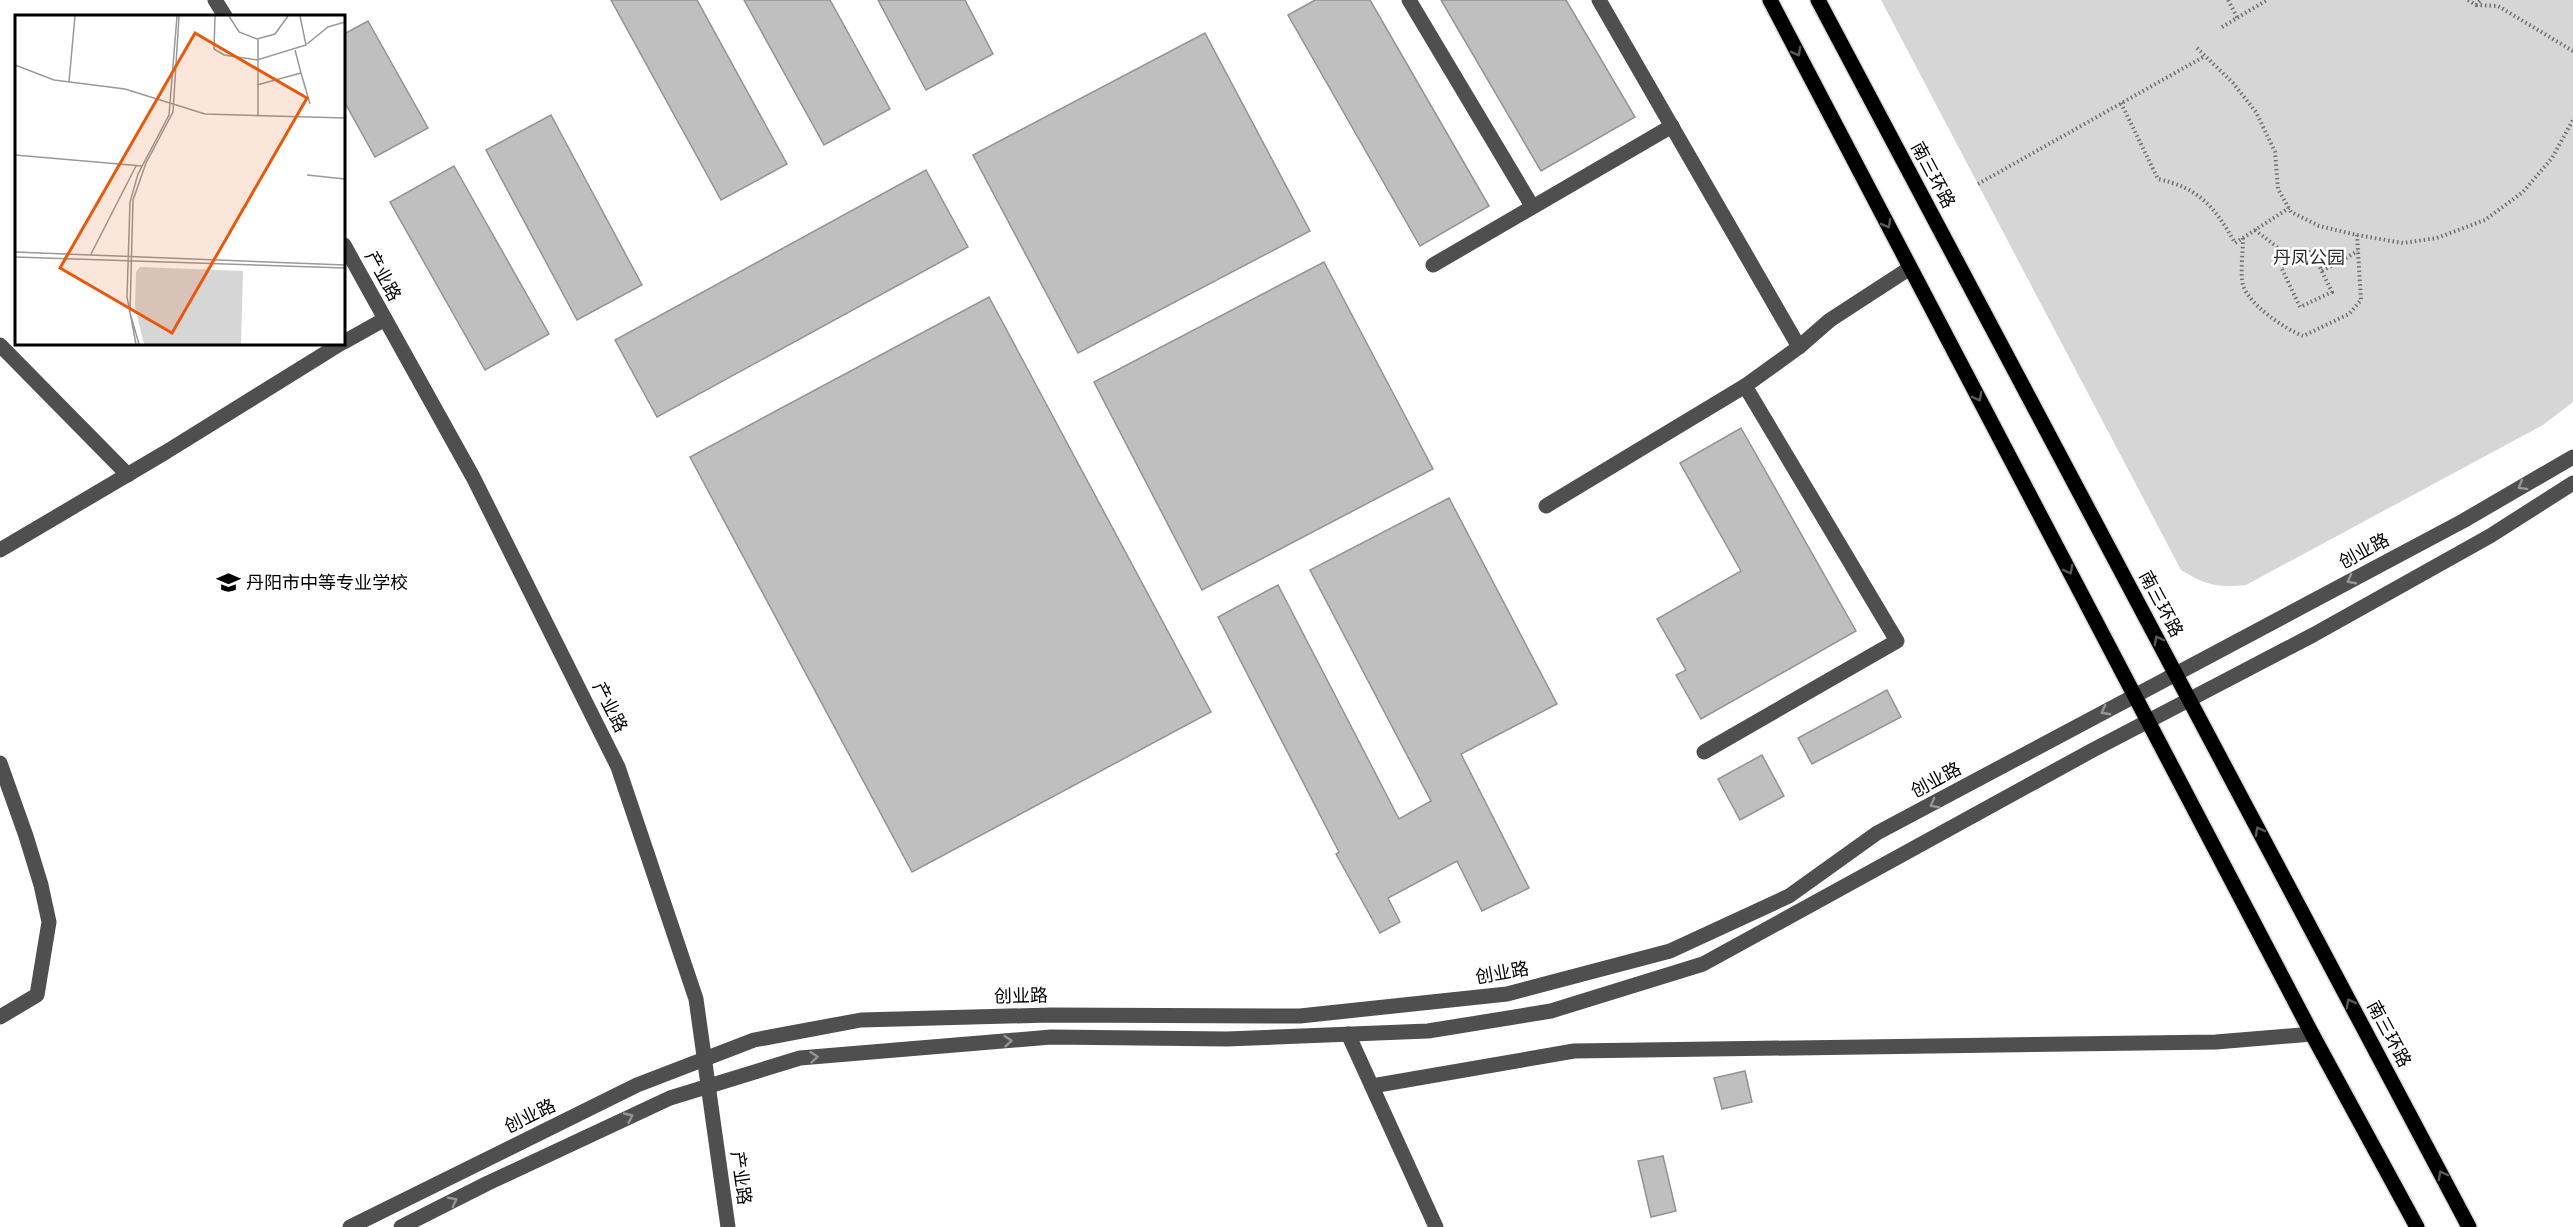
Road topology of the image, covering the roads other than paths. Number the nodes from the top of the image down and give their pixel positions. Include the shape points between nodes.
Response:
1 (215, 0) edge
2 (1409, 0) edge
3 (1599, 0) edge
4 (1770, 0) edge
5 (1818, 0) edge
6 (224, 15) edge
7 (1672, 126) junction
8 (1532, 206) junction
9 (345, 247) edge
10 (1433, 265) dead end
11 (1910, 268) junction
12 (385, 319) junction
13 (345, 341) edge
14 (0, 345) edge
15 (339, 345) edge
16 (1799, 346) junction
17 (1745, 386) junction
18 (2573, 457) edge
19 (128, 475) junction
20 (2573, 483) edge
21 (1545, 506) dead end
22 (0, 550) edge
23 (2175, 673) junction
24 (2134, 696) junction
25 (2190, 700) junction
26 (2148, 721) junction
27 (1704, 752) dead end
28 (0, 763) edge
29 (0, 1017) edge
30 (1348, 1034) junction
31 (2312, 1034) junction
32 (704, 1059) junction
33 (708, 1086) junction
34 (1372, 1086) junction
35 (350, 1227) edge
36 (401, 1227) edge
37 (728, 1227) edge
38 (1436, 1227) edge
39 (2417, 1227) edge
40 (2469, 1227) edge

1 - 6 street
2 - 8 street
3 - 7 street
4 -> 11 main road
23 -> 5 main road, 南三环路
7 - 8 street
7 - 16 street
8 - 10 street
9 - 12 street, 产业路
11 - 16 street via 1830,320
11 -> 24 main road
12 - 13 street
12 - 32 street, 产业路 via 473,477 618,767 696,999
14 - 19 street
15 - 19 street
16 - 17 street
17 - 21 street
17 - 27 street via 1897,641
18 -> 23 street, 创业路 via 2463,521
19 - 22 street
20 - 25 street via 2490,536
23 - 24 street, 创业路
23 - 25 main road, 南三环路
24 - 26 main road
24 -> 32 street, 创业路 via 1877,833 1789,896 1670,951 1507,994 1300,1016 1051,1015 861,1020 754,1040
25 - 26 street
40 -> 25 main road, 南三环路
26 - 30 street via 1703,964 1551,1011 1428,1031
26 - 31 main road
28 - 29 street via 41,885 49,922 37,995
33 -> 30 street via 800,1058 1051,1037 1227,1039
30 - 34 street
31 - 34 street via 2204,1042 1574,1051
31 - 39 main road
32 - 33 street, 产业路
32 - 35 street, 创业路 via 637,1085
36 -> 33 street via 669,1098
33 - 37 street, 产业路
34 - 38 street

